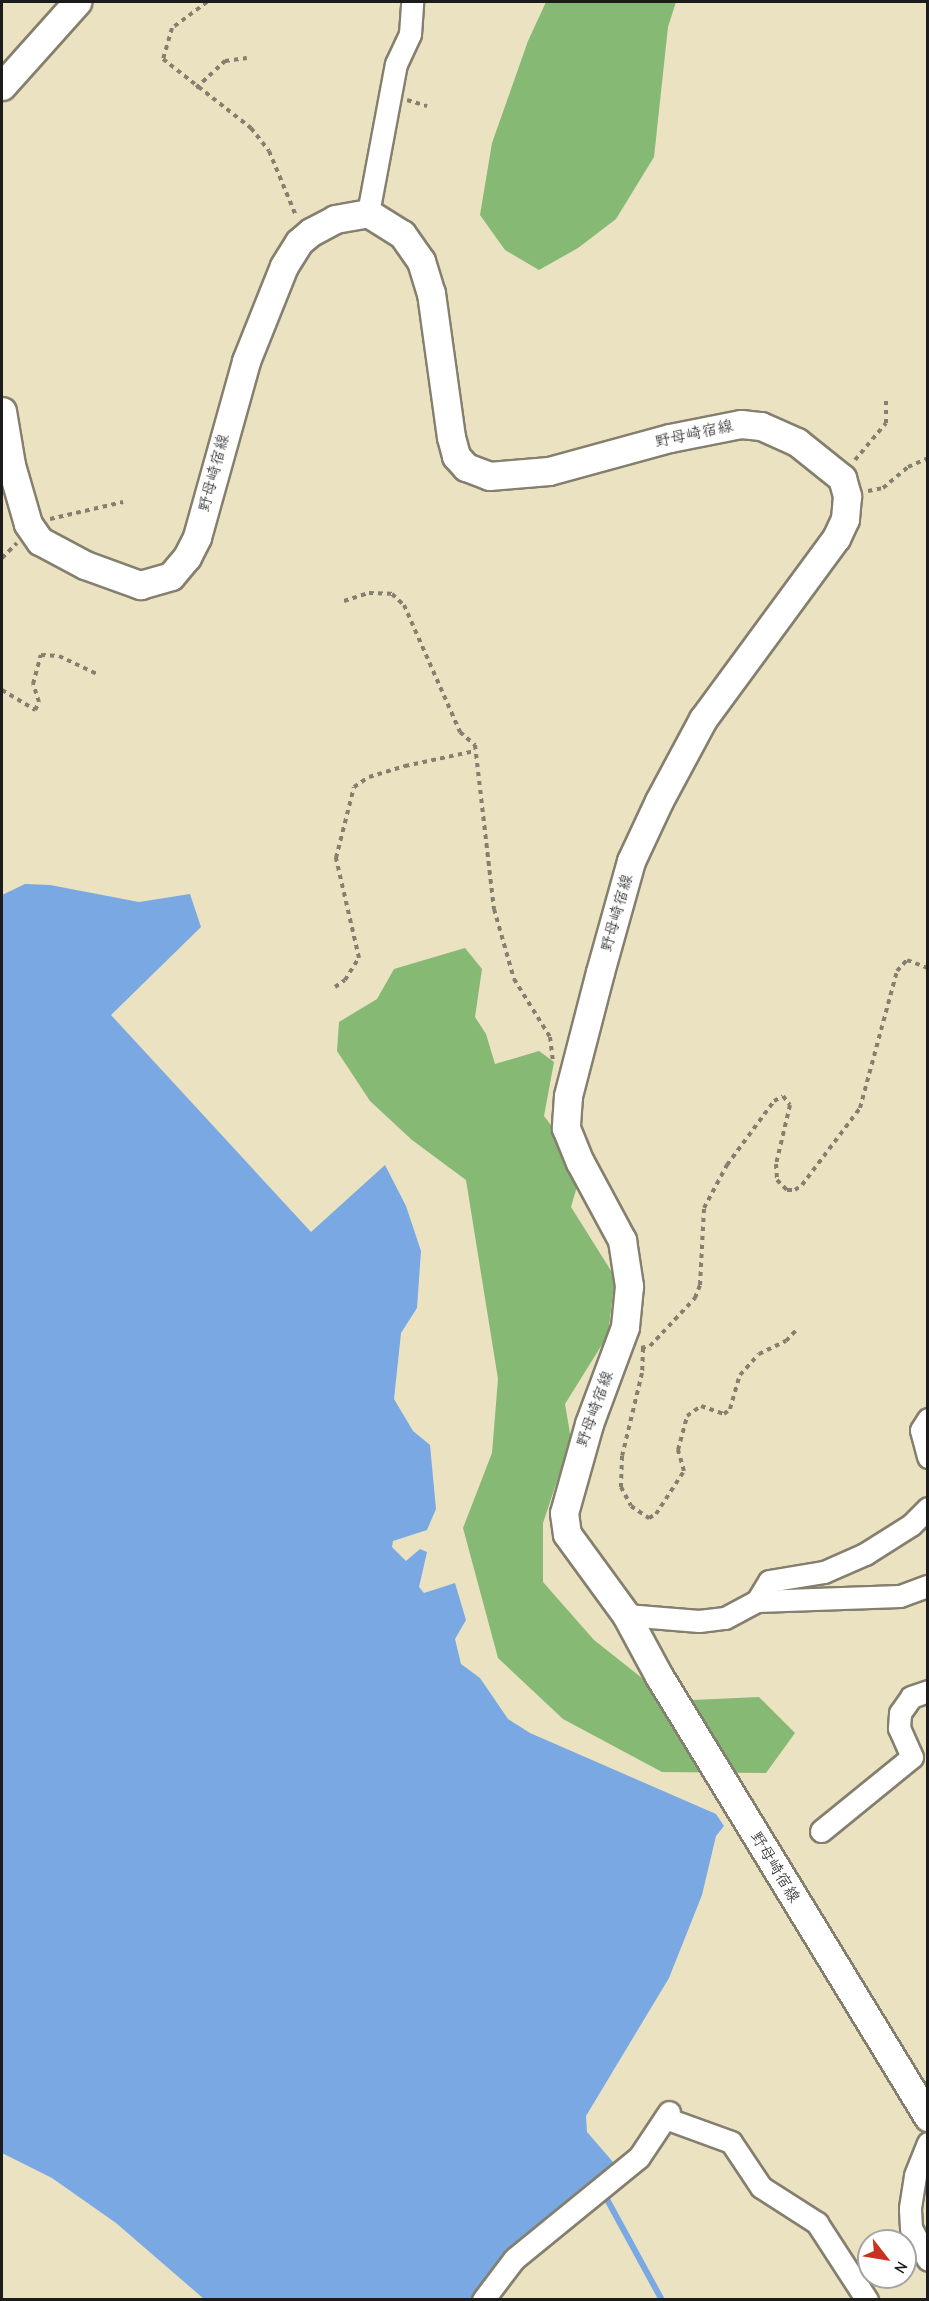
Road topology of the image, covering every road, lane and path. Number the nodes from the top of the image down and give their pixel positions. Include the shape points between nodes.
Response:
1 (77, 2) edge
2 (207, 2) edge
3 (412, 2) edge
4 (247, 58) dead end
5 (2, 86) edge
6 (196, 88) junction
7 (368, 213) junction
8 (311, 232) junction
9 (886, 400) dead end
10 (2, 411) edge
11 (927, 459) edge
12 (844, 486) junction
13 (123, 502) dead end
14 (28, 524) junction
15 (344, 601) dead end
16 (97, 674) dead end
17 (2, 690) edge
18 (476, 751) junction
19 (927, 968) edge
20 (335, 987) dead end
21 (553, 1071) dead end
22 (798, 1328) dead end
23 (631, 1347) junction
24 (927, 1419) edge
25 (927, 1457) edge
26 (927, 1508) edge
27 (927, 1586) edge
28 (757, 1601) junction
29 (626, 1615) junction
30 (927, 1691) edge
31 (821, 1831) dead end
32 (922, 2108) edge
33 (927, 2143) edge
34 (927, 2260) edge
35 (483, 2300) edge
36 (867, 2300) edge

1 - 5 main road
2 - 6 path via 172,28 164,54 166,64
3 - 7 street via 410,34 396,64 384,146
4 - 6 path via 225,61
6 - 8 path via 251,128 269,151 290,211
7 - 8 main road, 野母崎宿線 via 334,219
7 - 12 main road, 野母崎宿線 via 402,234 421,261 431,293 451,437 456,456 466,467 489,476 549,471 670,438 741,424 761,426 797,442
8 - 14 main road, 野母崎宿線 via 299,242 284,266 246,361 197,537 178,569 157,582 140,585 54,550 40,541
9 - 12 path via 886,423
10 - 14 main road, 野母崎宿線 via 11,465
11 - 12 path via 908,467 883,488
12 - 23 main road, 野母崎宿線 via 845,519 836,538 703,719 631,861 568,1096 566,1128 622,1240 629,1286
13 - 14 path
15 - 18 path via 369,593 392,594 404,606 455,722
16 - 17 path via 59,656 41,655 33,684 39,702 35,710
18 - 20 path via 405,766 369,777 354,787 336,858 358,958 345,980
18 - 21 path via 494,909 514,979 550,1037
19 - 23 path via 907,960 897,971 860,1108 795,1190 788,1190 777,1180 776,1164 790,1105 783,1096 774,1101 727,1165 704,1208 700,1285 695,1298 650,1346
22 - 23 path via 786,1341 759,1354 740,1375 730,1409 724,1414 701,1406 687,1416 678,1450 684,1471 656,1514 649,1518 631,1506 621,1487 622,1456 642,1373
23 - 29 main road, 野母崎宿線 via 588,1424 564,1513 572,1543
24 - 25 street via 921,1430
26 - 28 street via 911,1525 865,1554 824,1572 769,1581
27 - 28 street via 900,1596
28 - 29 street via 725,1618 699,1621
29 - 32 main road, 野母崎宿線 via 659,1676
30 - 31 street via 911,1697 900,1713 899,1728 912,1757
33 - 34 street via 915,2176 910,2209 911,2228
35 - 36 street via 514,2259 639,2157 667,2115 731,2142 761,2187 817,2223

